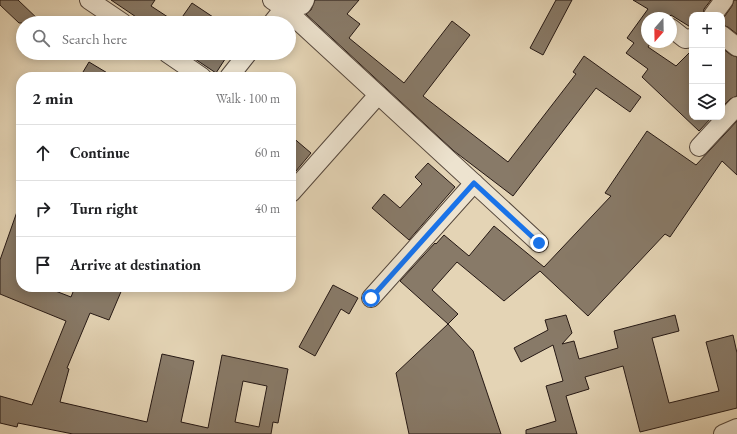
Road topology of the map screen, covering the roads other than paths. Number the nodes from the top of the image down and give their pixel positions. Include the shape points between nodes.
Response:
1 (89, 0) edge
2 (305, 0) edge
3 (724, 0) edge
4 (278, 4) edge
5 (715, 12) edge
6 (113, 16) edge
7 (274, 16) edge
8 (291, 16) edge
9 (296, 20) edge
10 (677, 33) edge
11 (725, 37) edge
12 (689, 39) edge
13 (737, 47) edge
14 (177, 60) edge
15 (242, 60) edge
16 (195, 72) edge
17 (233, 72) edge
18 (378, 95) junction
19 (737, 106) edge
20 (700, 146) dead end
21 (474, 183) junction
22 (296, 187) edge
23 (539, 243) dead end
24 (371, 298) dead end
25 (737, 428) edge
26 (723, 434) edge

1 - 6 street
2 - 4 street via 302,5
3 - 5 street
4 - 7 street
4 - 8 street
9 - 18 street
10 - 12 street via 685,40
11 - 13 street
14 - 16 street
15 - 17 street
18 - 21 street
18 - 22 street
19 - 20 street
21 - 23 street
21 - 24 street
25 - 26 street

